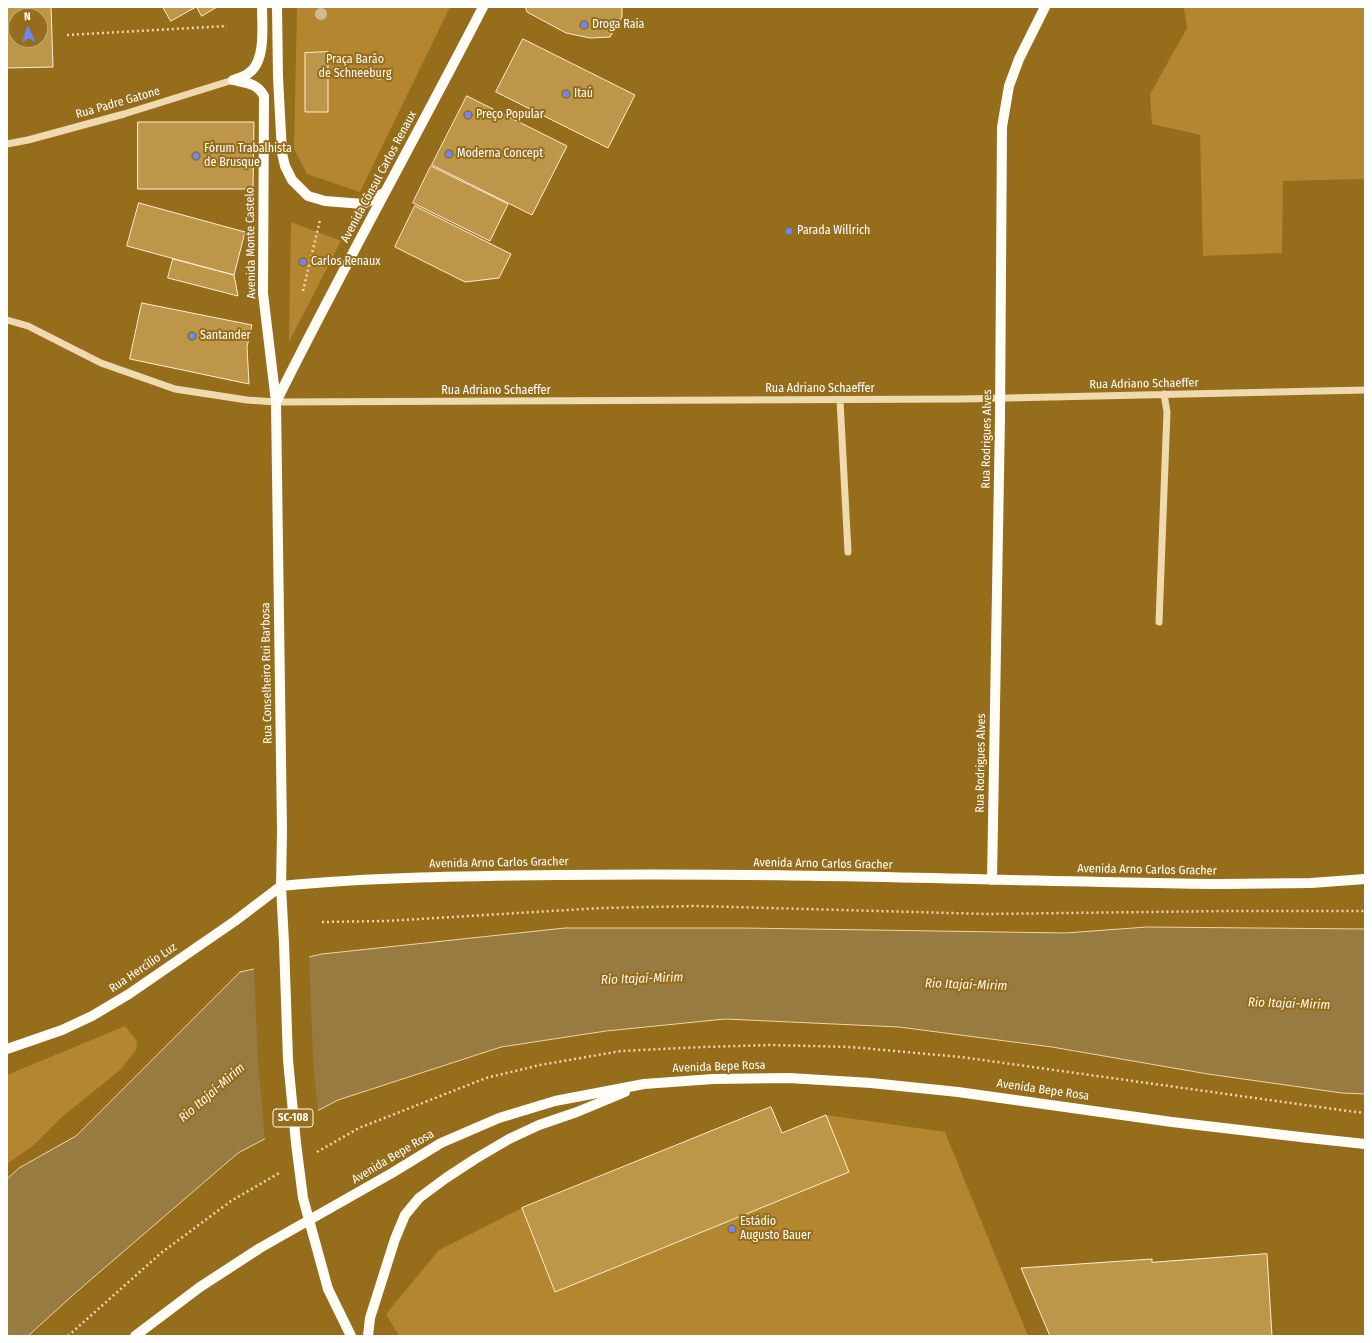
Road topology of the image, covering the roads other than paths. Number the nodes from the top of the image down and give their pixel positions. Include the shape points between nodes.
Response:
1 (262, 7) edge
2 (277, 7) edge
3 (483, 7) edge
4 (1045, 7) edge
5 (234, 80) junction
6 (7, 144) edge
7 (384, 193) junction
8 (7, 320) edge
9 (1365, 390) edge
10 (1164, 394) junction
11 (1000, 398) junction
12 (840, 400) junction
13 (276, 402) junction
14 (848, 552) dead end
15 (1159, 622) dead end
16 (1365, 879) edge
17 (992, 880) junction
18 (280, 886) junction
19 (7, 1048) edge
20 (644, 1084) junction
21 (1365, 1144) edge
22 (135, 1336) edge
23 (351, 1336) edge
24 (368, 1336) edge

1 - 5 main road via 259,62 250,72
2 - 7 main road via 282,153 292,180 308,196 325,201 363,204
3 - 7 main road, Avenida Cônsul Carlos Renaux
4 - 11 main road, Rua Rodrigues Alves via 1019,59 1009,86 1002,127
5 - 6 street, Rua Padre Gatone via 124,114
5 - 13 main road, Avenida Monte Castelo via 255,85 264,96 263,293
7 - 13 main road, Avenida Cônsul Carlos Renaux
8 - 13 street, Rua Adriano Schaeffer via 28,326 101,363 175,389
9 - 10 street, Rua Adriano Schaeffer
10 - 11 street, Rua Adriano Schaeffer
10 - 15 street via 1167,412
11 - 12 street, Rua Adriano Schaeffer
11 - 17 main road, Rua Rodrigues Alves
12 - 13 street, Rua Adriano Schaeffer
12 - 14 street
13 - 18 main road, Rua Conselheiro Rui Barbosa via 282,831
16 - 17 main road, Avenida Arno Carlos Gracher via 1311,883 1222,884
17 - 18 main road, Avenida Arno Carlos Gracher via 643,874 438,876
18 - 19 main road, Rua Hercílio Luz via 235,921 129,994 92,1016 62,1030
18 - 23 main road, Rua Conselheiro Rui Barbosa / SC-108, bridge via 288,1060 303,1198 328,1289
20 - 21 main road, Avenida Bepe Rosa via 789,1078 871,1083
20 - 22 main road, Avenida Bepe Rosa via 555,1101 499,1118 441,1143 260,1248 200,1286
20 - 24 main road via 509,1139 419,1198 405,1215 395,1239 371,1312

